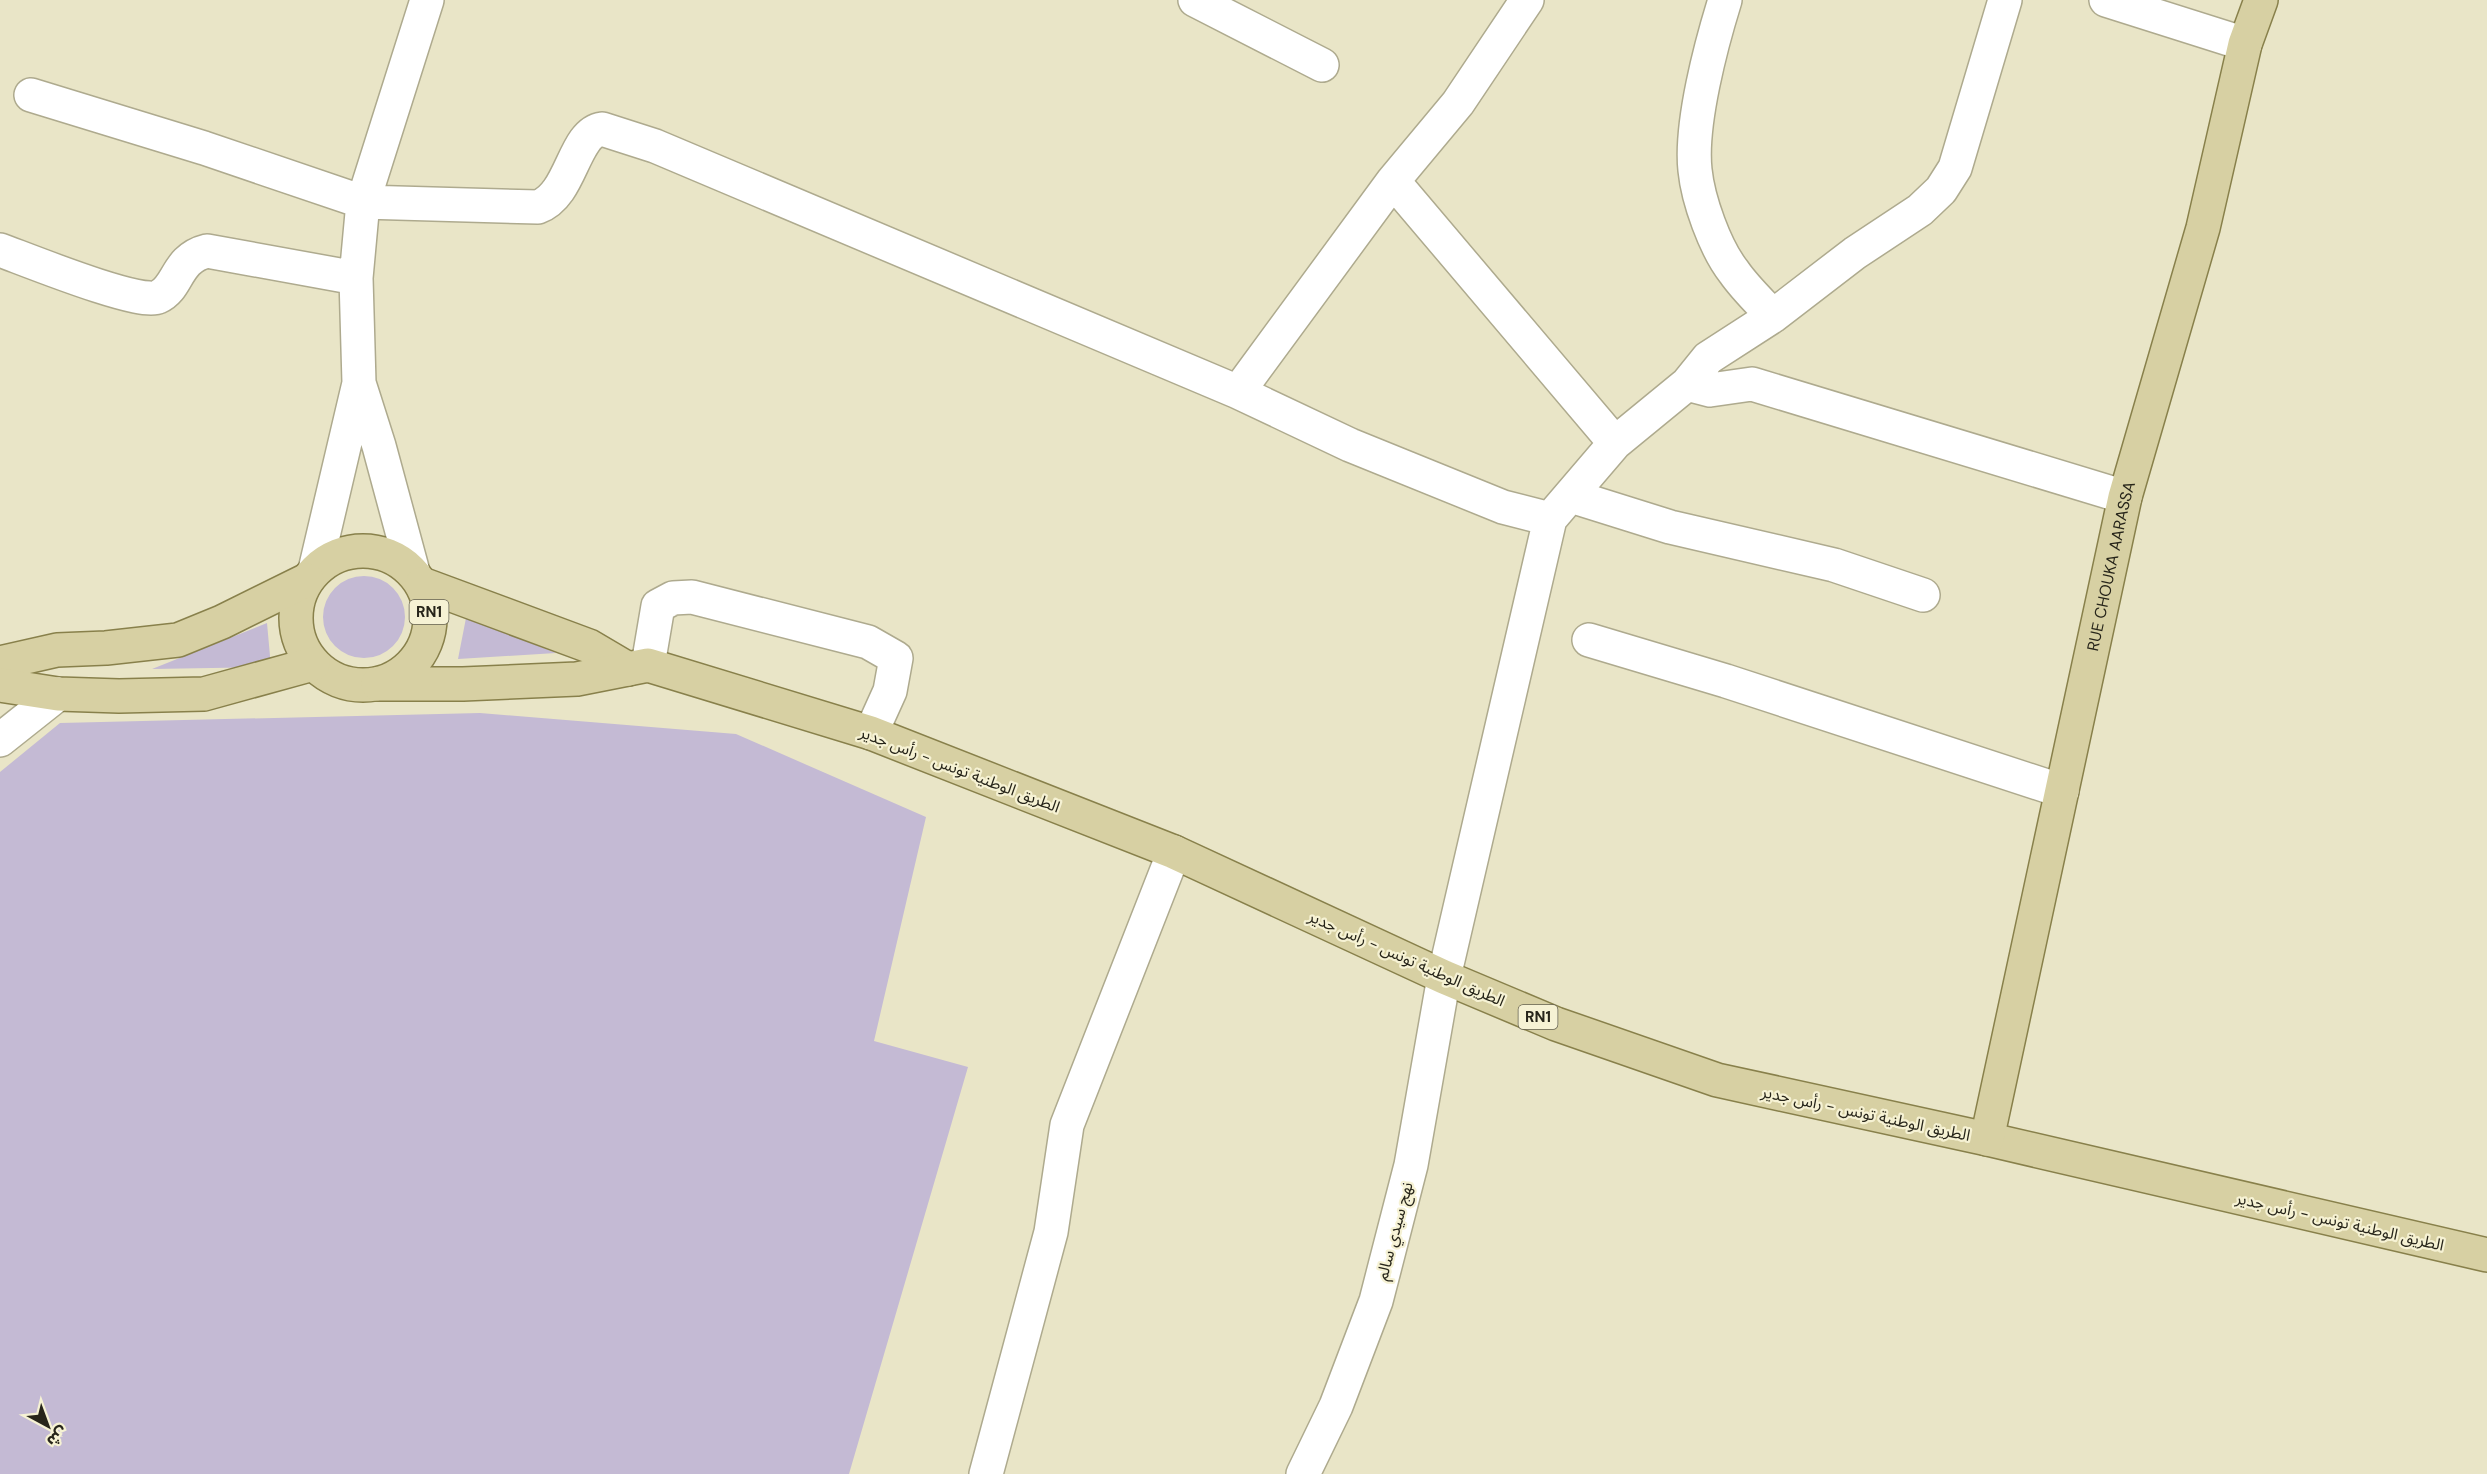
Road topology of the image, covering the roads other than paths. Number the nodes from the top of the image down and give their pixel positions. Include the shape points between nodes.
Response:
1 (1195, 0) edge
2 (1527, 0) edge
3 (1725, 0) edge
4 (2004, 0) edge
5 (2106, 0) edge
6 (2261, 0) edge
7 (423, 1) edge
8 (2245, 44) junction
9 (1322, 65) dead end
10 (31, 95) dead end
11 (1393, 181) junction
12 (363, 202) junction
13 (0, 250) edge
14 (356, 278) junction
15 (1773, 316) junction
16 (359, 383) junction
17 (1688, 384) junction
18 (1238, 392) junction
19 (1615, 443) junction
20 (2125, 497) junction
21 (1561, 507) junction
22 (311, 575) junction
23 (417, 578) junction
24 (1923, 595) dead end
25 (1589, 640) dead end
26 (0, 663) edge
27 (313, 664) junction
28 (638, 667) junction
29 (378, 684) junction
30 (0, 685) edge
31 (58, 694) junction
32 (871, 733) junction
33 (0, 740) edge
34 (2062, 791) junction
35 (1174, 852) junction
36 (1444, 976) junction
37 (1987, 1139) junction
38 (2487, 1255) edge
39 (986, 1474) edge
40 (1303, 1474) edge

1 - 9 street
2 - 11 street via 1458,103
3 - 15 street via 1696,124 1695,170 1705,210 1733,271
4 - 15 street via 1955,168 1941,190 1920,210 1855,253
5 - 8 street
6 - 8 main road, RUE CHOUKA AARASSA
7 - 12 street
8 - 20 main road, RUE CHOUKA AARASSA via 2203,228
10 - 12 street
11 - 18 street
11 - 19 street
12 - 14 street
12 - 18 street via 538,207 560,190 588,139 602,129 655,146
13 - 14 street via 144,299 162,295 189,259 207,252
14 - 16 street
15 - 17 street via 1708,357
16 - 22 street
16 - 23 street
17 - 19 street
17 - 20 street via 1710,390 1752,384
18 - 21 street via 1350,445 1503,507
19 - 21 street
20 - 34 main road, RUE CHOUKA AARASSA
21 - 24 street via 1670,527 1834,565
21 - 36 street, نهج سيدي سالم
22 - 23 main road, RN1 via 333,557 354,551 375,552 395,559
22 - 26 main road, RN1 via 222,622 178,640 57,650
22 - 27 main road, RN1 via 297,601 296,624 301,646
23 - 28 main road, الطريق الوطنية تونس - رأس جدير / RN1
23 - 29 main road, RN1 via 429,604 430,625 424,645 413,663
25 - 34 street
27 - 29 main road, RN1 via 343,682
27 - 31 main road via 204,694
28 - 29 main road, الطريق الوطنية تونس - رأس جدير / RN1 via 577,679
28 - 32 main road, الطريق الوطنية تونس - رأس جدير / RN1
28 - 32 street via 658,606 673,598 692,597 868,642 896,658 890,692
30 - 31 main road
31 - 33 street
32 - 35 main road, الطريق الوطنية تونس - رأس جدير / RN1
34 - 37 main road, RUE CHOUKA AARASSA
35 - 36 main road, الطريق الوطنية تونس - رأس جدير / RN1
35 - 39 street via 1067,1125 1051,1232
36 - 37 main road, الطريق الوطنية تونس - رأس جدير / RN1 via 1556,1024 1717,1080
36 - 40 street, نهج سيدي سالم via 1411,1165 1376,1301 1336,1406
37 - 38 main road, الطريق الوطنية تونس - رأس جدير / RN1

